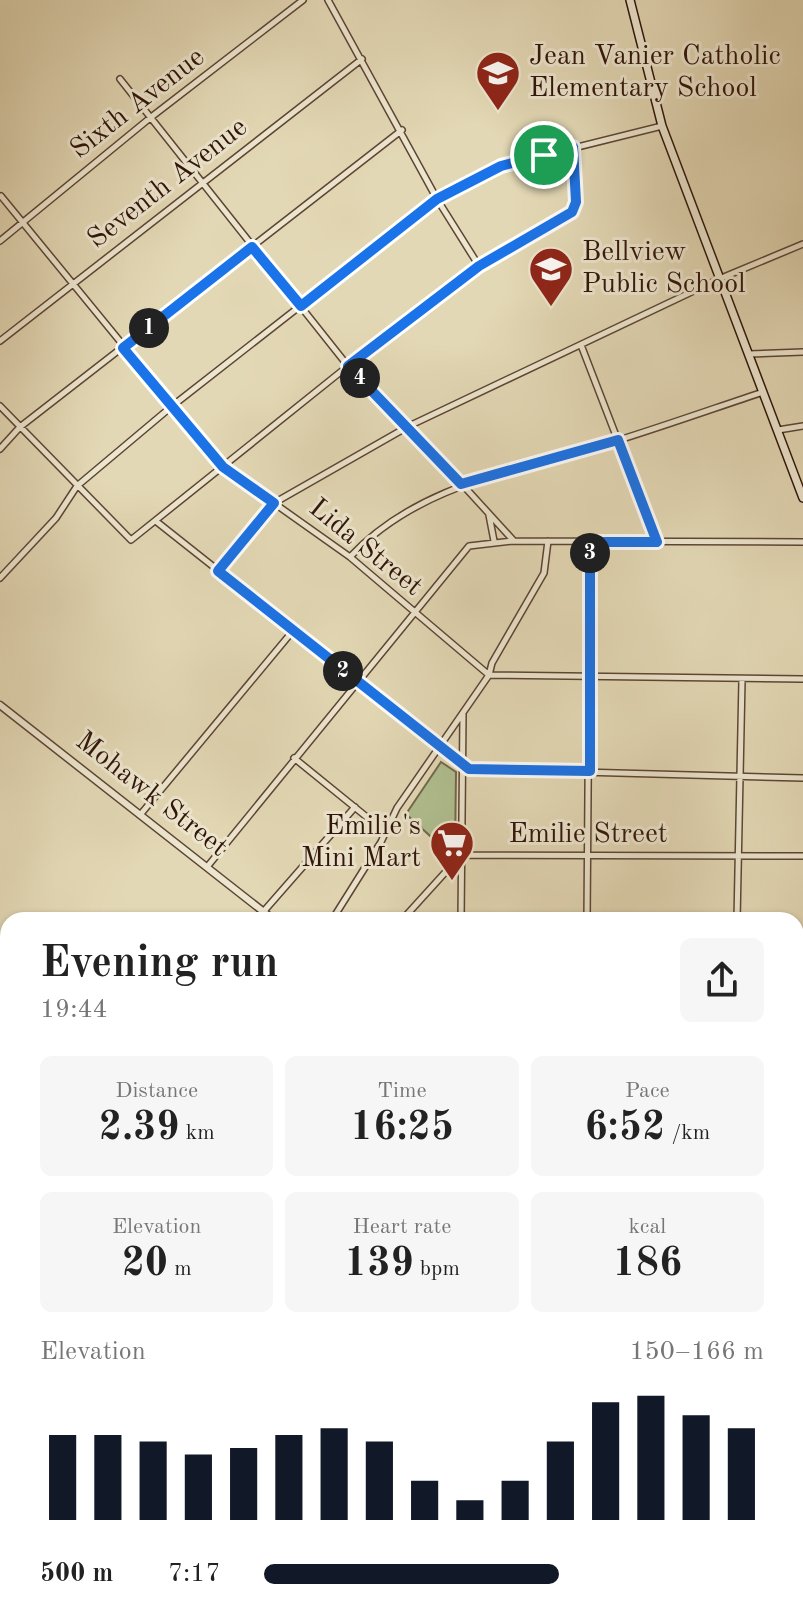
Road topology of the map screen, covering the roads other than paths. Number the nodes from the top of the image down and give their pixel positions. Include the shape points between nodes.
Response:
1 (303, 0) edge
2 (328, 0) edge
3 (630, 0) edge
4 (362, 59) junction
5 (120, 79) dead end
6 (150, 118) junction
7 (662, 126) junction
8 (402, 130) junction
9 (573, 147) junction
10 (202, 184) junction
11 (1, 196) edge
12 (437, 199) junction
13 (22, 223) junction
14 (0, 241) edge
15 (803, 244) edge
16 (252, 247) junction
17 (479, 266) junction
18 (719, 279) junction
19 (70, 284) junction
20 (301, 306) junction
21 (0, 341) edge
22 (581, 345) junction
23 (123, 348) junction
24 (803, 352) edge
25 (749, 354) junction
26 (348, 366) junction
27 (763, 392) junction
28 (0, 406) edge
29 (171, 407) junction
30 (409, 426) junction
31 (803, 426) edge
32 (20, 427) junction
33 (778, 430) junction
34 (618, 440) junction
35 (0, 449) edge
36 (223, 467) junction
37 (461, 484) junction
38 (77, 486) junction
39 (803, 498) edge
40 (274, 503) junction
41 (488, 514) junction
42 (157, 522) junction
43 (494, 541) junction
44 (513, 541) junction
45 (548, 541) junction
46 (590, 542) junction
47 (657, 542) junction
48 (803, 542) edge
49 (350, 557) junction
50 (218, 571) junction
51 (0, 578) edge
52 (413, 613) junction
53 (292, 632) junction
54 (489, 675) junction
55 (589, 678) junction
56 (803, 679) edge
57 (742, 680) junction
58 (356, 681) junction
59 (0, 705) edge
60 (463, 713) junction
61 (438, 747) junction
62 (294, 758) junction
63 (461, 764) junction
64 (590, 771) junction
65 (741, 777) junction
66 (803, 778) edge
67 (355, 807) junction
68 (140, 815) junction
69 (384, 831) junction
70 (461, 855) junction
71 (587, 855) junction
72 (741, 855) junction
73 (803, 856) edge
74 (207, 867) junction
75 (264, 911) joint
76 (337, 912) edge
77 (409, 912) edge
78 (461, 912) edge
79 (587, 912) edge
80 (737, 912) edge

1 - 6 street, Sixth Avenue
2 - 4 street
3 - 7 main road
4 - 8 street
4 - 10 street, Seventh Avenue
5 - 6 street
6 - 10 street
6 - 13 street, Sixth Avenue
7 - 9 street
7 - 18 main road
8 - 12 street
8 - 16 street
9 - 12 street via 501,166
9 - 17 street via 572,212
10 - 16 street
10 - 19 street, Seventh Avenue
11 - 13 street, Lida Street
12 - 17 street
12 - 20 street
13 - 14 street, Sixth Avenue
13 - 19 street, Lida Street
15 - 18 street
16 - 20 street
16 - 23 street
17 - 26 street
18 - 22 street
18 - 25 main road
19 - 21 street, Seventh Avenue
19 - 23 street, Lida Street
20 - 26 street
20 - 29 street
22 - 30 street
22 - 34 street
23 - 29 street, Lida Street
23 - 32 street
24 - 25 street
25 - 27 main road
26 - 30 street
26 - 36 street
27 - 33 main road
27 - 34 street
28 - 32 street
29 - 36 street, Lida Street
29 - 38 street
30 - 37 street
30 - 40 street
31 - 33 street
32 - 35 street
32 - 38 street
33 - 39 main road
34 - 37 street
34 - 47 street
36 - 40 street, Lida Street
36 - 42 street
37 - 41 street
37 - 49 street via 376,529
38 - 42 street via 131,540
38 - 51 street via 56,518
40 - 49 street, Lida Street
40 - 50 street
41 - 43 street
41 - 44 street
42 - 50 street
43 - 44 street
43 - 52 street via 469,546
44 - 45 street
45 - 46 street
45 - 54 street via 544,573
46 - 47 street
46 - 55 street
47 - 48 street
49 - 52 street, Lida Street
50 - 53 street
52 - 54 street, Lida Street
52 - 58 street
53 - 58 street
53 - 68 street
54 - 55 street
54 - 60 street
55 - 57 street
55 - 64 street
56 - 57 street
57 - 65 street
58 - 61 street
58 - 62 street
59 - 68 street, Mohawk Street
60 - 61 street
60 - 63 street
61 - 63 street
61 - 69 street
62 - 67 street
62 - 74 street
63 - 64 street via 469,769
63 - 70 street
64 - 65 street
64 - 71 street
65 - 66 street
65 - 72 street
67 - 69 street
67 - 75 street
68 - 74 street, Mohawk Street
69 - 76 street
70 - 71 street, Emilie Street
70 - 77 street
70 - 78 street
71 - 72 street, Emilie Street
71 - 79 street
72 - 73 street, Emilie Street
72 - 80 street
74 - 75 street, Mohawk Street

